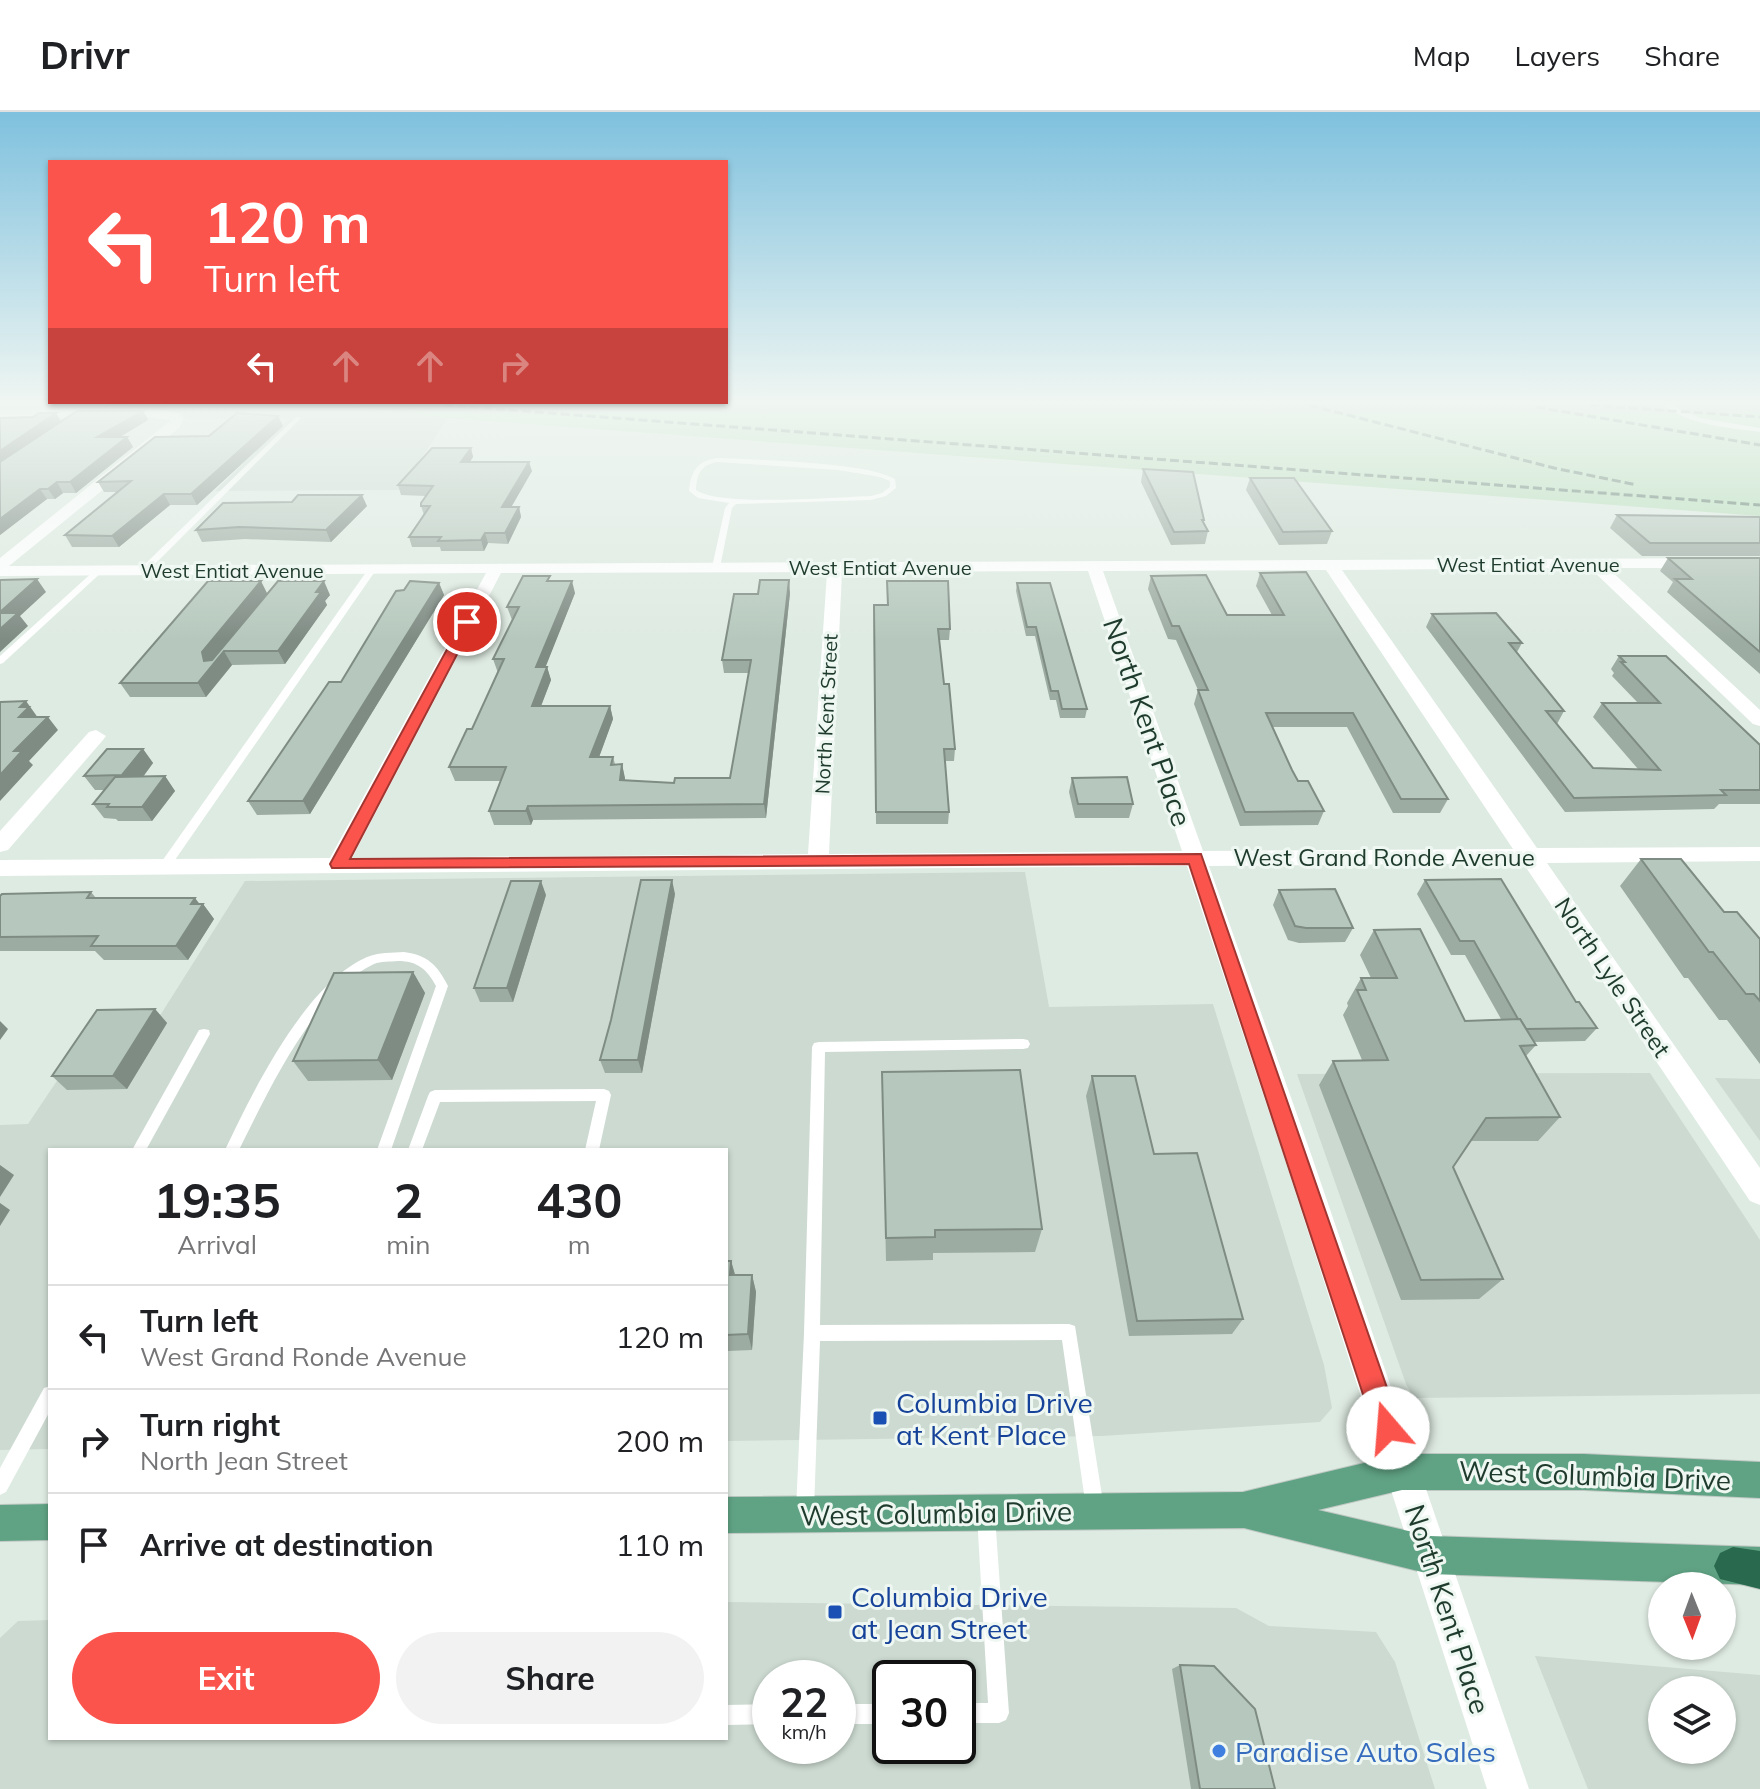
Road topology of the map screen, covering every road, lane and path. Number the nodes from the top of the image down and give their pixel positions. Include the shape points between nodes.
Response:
1 (104, 483) edge
2 (232, 483) edge
3 (693, 483) edge
4 (893, 483) edge
5 (734, 502) junction
6 (1760, 563) edge
7 (1594, 564) junction
8 (1331, 565) junction
9 (1094, 566) junction
10 (716, 567) junction
11 (835, 567) junction
12 (0, 568) edge
13 (496, 569) junction
14 (372, 570) junction
15 (99, 571) junction
16 (143, 571) junction
17 (0, 661) edge
18 (1760, 720) edge
19 (96, 736) dead end
20 (0, 845) edge
21 (1760, 854) edge
22 (1530, 856) junction
23 (1195, 858) junction
24 (818, 862) junction
25 (338, 864) junction
26 (164, 867) junction
27 (0, 868) edge
28 (204, 1034) dead end
29 (1023, 1044) dead end
30 (140, 1148) edge
31 (233, 1148) edge
32 (385, 1148) edge
33 (416, 1148) edge
34 (592, 1148) edge
35 (1760, 1192) edge
36 (812, 1333) junction
37 (48, 1398) edge
38 (1402, 1472) junction
39 (1760, 1480) edge
40 (0, 1486) edge
41 (1243, 1510) junction
42 (1096, 1511) junction
43 (986, 1512) junction
44 (805, 1514) junction
45 (728, 1515) edge
46 (48, 1522) edge
47 (0, 1523) edge
48 (1430, 1555) junction
49 (1751, 1567) edge
50 (976, 1713) edge
51 (752, 1714) edge
52 (728, 1715) edge
53 (1508, 1789) edge

1 - 12 street
2 - 16 lane
3 - 5 lane via 692,491 700,497
4 - 5 lane via 884,495 871,498
5 - 10 lane
6 - 7 street, West Entiat Avenue
7 - 8 street, West Entiat Avenue
7 - 18 street
8 - 9 street, West Entiat Avenue
8 - 22 street, North Lyle Street
9 - 11 street, West Entiat Avenue
9 - 23 street, North Kent Place
10 - 11 street, West Entiat Avenue
10 - 13 street, West Entiat Avenue
11 - 24 street, North Kent Street
12 - 15 street, West Entiat Avenue
13 - 14 street, West Entiat Avenue
13 - 25 street
14 - 16 street, West Entiat Avenue via 291,576
14 - 26 lane
15 - 16 street, West Entiat Avenue
15 - 17 lane
19 - 20 street
21 - 22 street, West Grand Ronde Avenue
22 - 23 street, West Grand Ronde Avenue
22 - 35 street, North Lyle Street
23 - 24 street, West Grand Ronde Avenue
23 - 38 street, North Kent Place
24 - 25 street, West Grand Ronde Avenue
25 - 26 street, West Grand Ronde Avenue
26 - 27 street, West Grand Ronde Avenue
28 - 30 lane
29 - 36 lane via 819,1047
31 - 32 lane via 319,1001 344,976 373,959 409,956 431,965 442,986
33 - 34 lane via 435,1096 604,1095
36 - 42 lane via 1069,1332
36 - 44 lane
37 - 40 lane
38 - 39 main road, West Columbia Drive
38 - 41 main road, West Columbia Drive
38 - 48 street, North Kent Place
41 - 42 main road, West Columbia Drive
41 - 48 main road, West Columbia Drive
42 - 43 main road, West Columbia Drive
43 - 44 main road, West Columbia Drive
43 - 50 lane via 999,1713
44 - 45 main road, West Columbia Drive
46 - 47 main road
48 - 49 main road, West Columbia Drive
48 - 53 street, North Kent Place
51 - 52 lane

